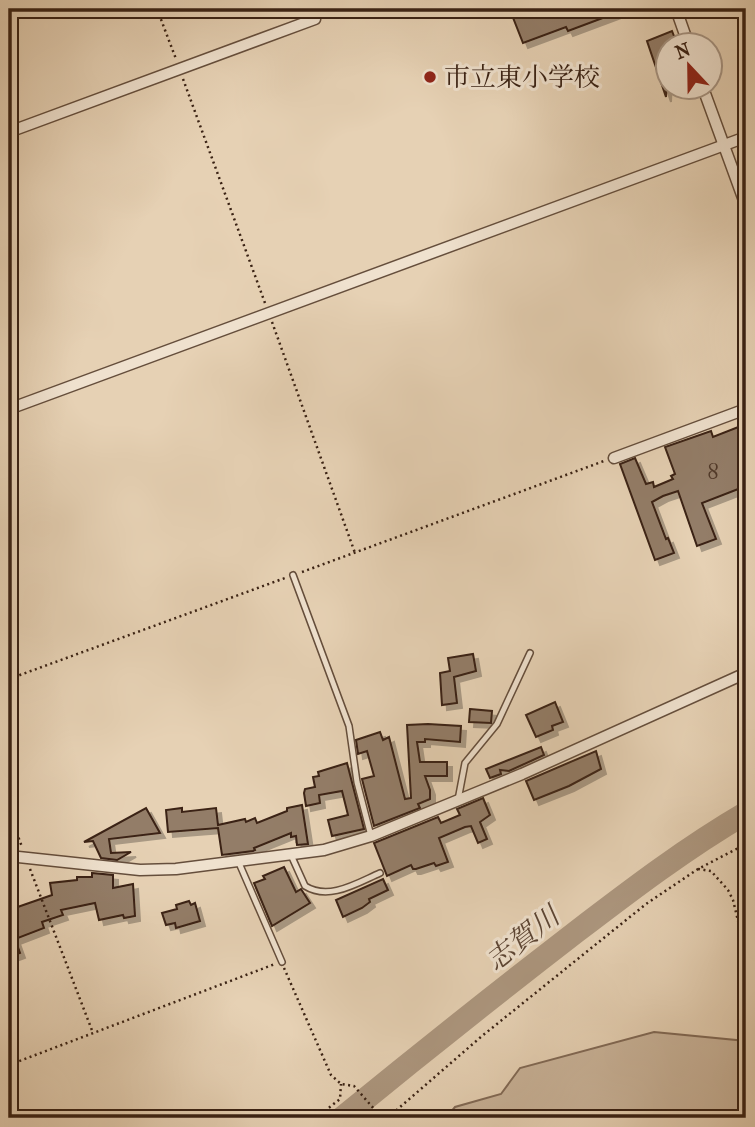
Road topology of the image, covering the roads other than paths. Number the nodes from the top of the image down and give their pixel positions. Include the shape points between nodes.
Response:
1 (312, 9) edge
2 (676, 9) edge
3 (684, 32) edge
4 (709, 102) edge
5 (9, 132) edge
6 (746, 137) edge
7 (724, 146) junction
8 (746, 206) edge
9 (9, 408) edge
10 (746, 409) edge
11 (614, 458) road end
12 (293, 575) road end
13 (530, 653) dead end
14 (746, 673) edge
15 (458, 800) junction
16 (371, 836) junction
17 (291, 855) junction
18 (9, 856) edge
19 (239, 863) junction
20 (380, 873) dead end
21 (282, 962) road end

1 - 5 street via 316,19
2 - 3 street
4 - 7 street
6 - 7 street
7 - 8 street
7 - 9 street
10 - 11 street
12 - 16 lane via 349,726
13 - 15 lane via 497,724 465,763
14 - 15 street
15 - 16 street
16 - 17 street
17 - 19 street
17 - 20 lane via 304,886 323,893
18 - 19 street via 139,870
19 - 21 lane

